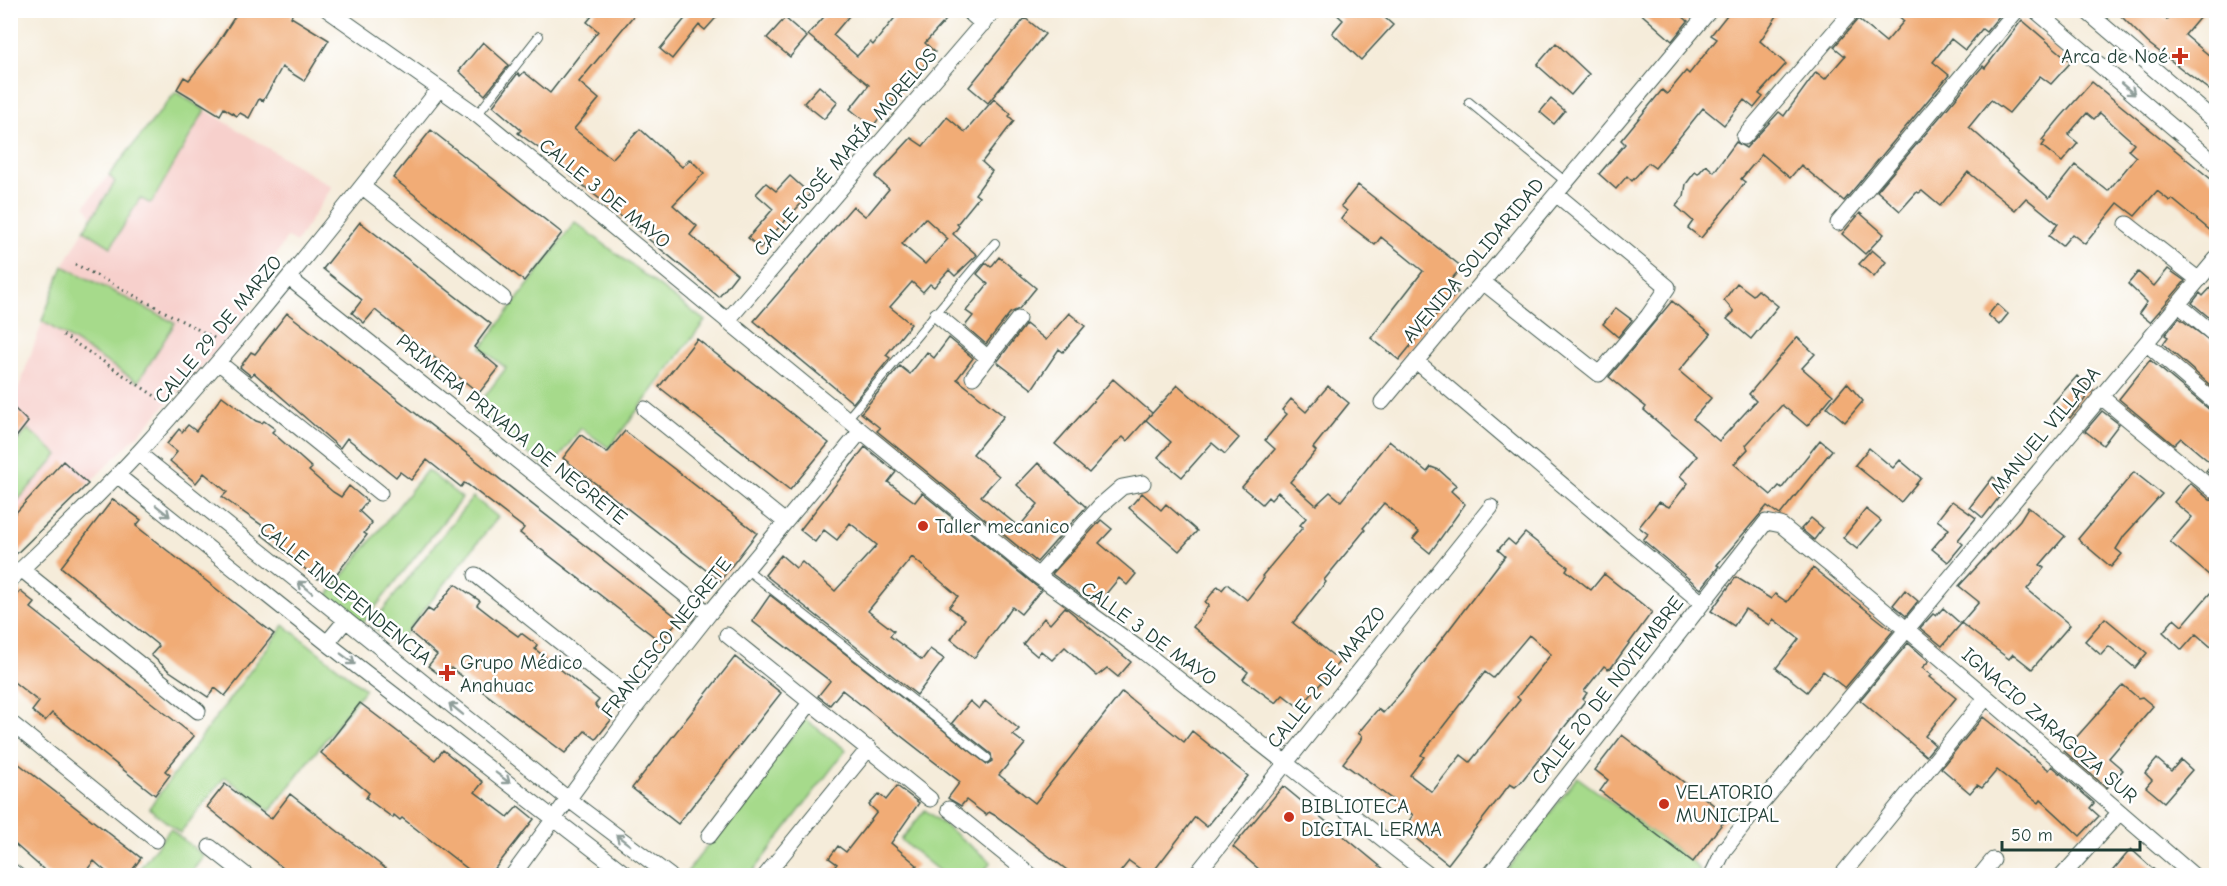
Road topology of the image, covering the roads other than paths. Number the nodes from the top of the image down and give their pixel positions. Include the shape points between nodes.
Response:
1 (328, 10) edge
2 (967, 10) edge
3 (994, 10) edge
4 (1710, 10) edge
5 (1853, 10) edge
6 (2017, 10) edge
7 (2035, 10) edge
8 (2085, 10) edge
9 (983, 24) junction
10 (538, 36) dead end
11 (439, 90) junction
12 (1469, 102) dead end
13 (477, 115) junction
14 (2217, 122) edge
15 (1744, 137) dead end
16 (2217, 164) edge
17 (363, 187) junction
18 (1561, 188) junction
19 (1838, 223) dead end
20 (2127, 224) dead end
21 (995, 243) dead end
22 (2217, 259) edge
23 (290, 278) junction
24 (2199, 280) junction
25 (1483, 282) junction
26 (502, 298) dead end
27 (2179, 305) junction
28 (937, 315) junction
29 (1018, 320) dead end
30 (727, 321) junction
31 (2217, 336) edge
32 (2146, 343) junction
33 (988, 358) junction
34 (1416, 361) junction
35 (218, 362) junction
36 (973, 377) dead end
37 (2100, 396) junction
38 (1382, 402) dead end
39 (2217, 403) edge
40 (645, 409) dead end
41 (847, 419) junction
42 (861, 431) junction
43 (138, 453) junction
44 (117, 475) junction
45 (1143, 483) dead end
46 (2217, 492) edge
47 (380, 493) dead end
48 (1491, 507) dead end
49 (784, 521) junction
50 (746, 569) junction
51 (16, 574) edge
52 (476, 575) dead end
53 (1038, 576) junction
54 (1702, 603) junction
55 (709, 614) junction
56 (346, 621) junction
57 (1908, 629) junction
58 (727, 635) dead end
59 (327, 643) junction
60 (1985, 699) junction
61 (810, 703) junction
62 (638, 704) junction
63 (198, 711) dead end
64 (10, 722) edge
65 (868, 748) junction
66 (987, 758) dead end
67 (1285, 761) junction
68 (568, 799) junction
69 (930, 799) dead end
70 (949, 809) dead end
71 (2120, 812) junction
72 (555, 818) junction
73 (709, 836) dead end
74 (156, 840) dead end
75 (210, 847) dead end
76 (1993, 860) dead end
77 (10, 870) edge
78 (18, 876) edge
79 (247, 876) edge
80 (512, 876) edge
81 (628, 876) edge
82 (670, 876) edge
83 (765, 876) edge
84 (1032, 876) edge
85 (1195, 876) edge
86 (1430, 876) edge
87 (1489, 876) edge
88 (1718, 876) edge
89 (1841, 876) edge
90 (1980, 876) edge
91 (2062, 876) edge
92 (2194, 876) edge

1 - 11 street, CALLE 3 DE MAYO
2 - 9 street
3 - 9 street, CALLE JOSÉ MARÍA MORELOS
4 - 18 street, AVENIDA SOLIDARIDAD
5 - 15 street
6 - 19 street
7 -> 16 street
8 - 14 street
9 - 30 street, CALLE JOSÉ MARÍA MORELOS
10 - 13 lane
11 - 13 street, CALLE 3 DE MAYO
11 - 17 street, CALLE 29 DE MARZO
12 - 18 lane
13 - 30 street, CALLE 3 DE MAYO
17 - 23 street, CALLE 29 DE MARZO
17 - 26 street
18 - 25 street, AVENIDA SOLIDARIDAD
18 - 25 street via 1668,287 1648,316 1599,374
20 - 24 street
21 - 28 lane
22 - 24 street, MANUEL VILLADA
23 - 35 street, CALLE 29 DE MARZO
23 - 55 street, PRIMERA PRIVADA DE NEGRETE
24 - 27 street, MANUEL VILLADA
25 - 34 street, AVENIDA SOLIDARIDAD
27 - 31 street
27 - 32 street, MANUEL VILLADA
28 - 33 street
28 - 41 lane
29 - 33 street
30 - 41 street, CALLE 3 DE MAYO
32 - 37 street, MANUEL VILLADA
32 - 39 street
33 - 36 street
34 - 38 street
34 - 54 street, AVENIDA SOLIDARIDAD
35 - 43 street, CALLE 29 DE MARZO
35 - 47 street
37 - 46 street
37 - 57 street, MANUEL VILLADA
40 - 49 street
41 - 42 street, CALLE 3 DE MAYO
42 - 49 street, FRANCISCO NEGRETE
42 - 53 street, CALLE 3 DE MAYO
43 - 44 street, CALLE 29 DE MARZO
56 -> 43 street, CALLE INDEPENDENCIA
44 - 51 street, CALLE 29 DE MARZO
44 -> 59 street
45 - 53 street via 1122,487 1100,506
48 - 67 street, CALLE 2 DE MARZO
49 - 50 street, FRANCISCO NEGRETE
50 - 55 street, FRANCISCO NEGRETE
50 - 66 lane
51 - 63 street
52 - 62 street
53 - 67 street, CALLE 3 DE MAYO
54 - 57 street, CALLE 20 DE NOVIEMBRE via 1766,522 1781,525
54 - 87 street, CALLE 20 DE NOVIEMBRE
55 - 62 street, FRANCISCO NEGRETE
56 - 59 street
68 -> 56 street, CALLE INDEPENDENCIA
57 - 60 street, IGNACIO ZARAGOZA SUR
57 - 88 street, MANUEL VILLADA via 1724,850 1714,871
58 - 61 street
59 -> 72 street
60 - 71 street, IGNACIO ZARAGOZA SUR
60 - 89 street
61 - 65 street
61 - 73 street
62 - 68 street, FRANCISCO NEGRETE
64 - 74 street
65 - 69 street
65 - 83 street
67 - 85 street, CALLE 2 DE MARZO
67 - 86 street, CALLE 3 DE MAYO
68 - 72 street, FRANCISCO NEGRETE
82 -> 68 street, CALLE INDEPENDENCIA
70 - 84 street
71 - 91 street
71 - 92 street, IGNACIO ZARAGOZA SUR
72 - 80 street, FRANCISCO NEGRETE
72 - 81 street
75 - 79 street
76 - 90 street
77 - 78 street

